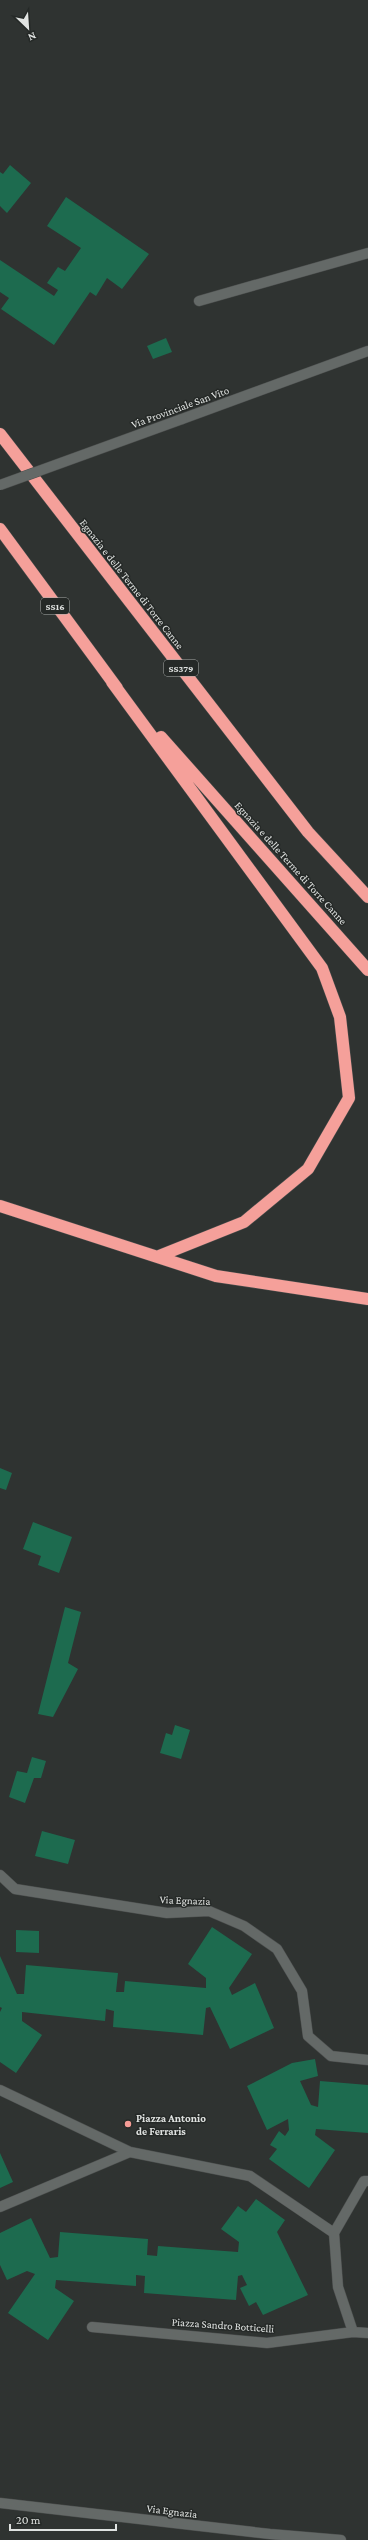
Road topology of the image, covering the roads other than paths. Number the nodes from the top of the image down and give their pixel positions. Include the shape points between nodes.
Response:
1 (368, 253) edge
2 (199, 301) dead end
3 (368, 351) edge
4 (0, 434) edge
5 (0, 485) edge
6 (0, 529) edge
7 (112, 682) junction
8 (368, 897) edge
9 (368, 970) edge
10 (0, 1206) edge
11 (159, 1256) junction
12 (368, 1299) edge
13 (0, 1875) edge
14 (368, 2060) edge
15 (0, 2090) edge
16 (130, 2152) junction
17 (368, 2181) edge
18 (0, 2207) edge
19 (334, 2233) junction
20 (92, 2327) dead end
21 (352, 2332) junction
22 (368, 2333) edge
23 (0, 2503) edge
24 (270, 2537) edge
25 (341, 2540) edge

1 - 2 street
3 - 5 street, Via Provinciale San Vito, bridge
4 - 8 highway, Egnazia e delle Terme di Torre Canne / SS379 via 308,832
6 - 7 highway, Egnazia e delle Terme di Torre Canne / SS16
7 - 9 highway, Egnazia e delle Terme di Torre Canne
7 - 11 highway via 322,968 340,1017 348,1098 308,1169 244,1222
10 - 11 highway
11 - 12 highway via 216,1276
13 - 14 street, Via Egnazia via 15,1889 167,1913 209,1911 244,1926 277,1949 302,1991 308,2036 332,2056
15 - 16 street
16 - 18 street
16 - 19 street via 250,2176
17 - 19 street via 364,2181
19 - 21 street via 338,2287
20 - 21 street, Piazza Sandro Botticelli via 266,2342
21 - 22 street, Piazza Sandro Botticelli
23 - 24 street, Via Egnazia
24 - 25 street, Via Egnazia

